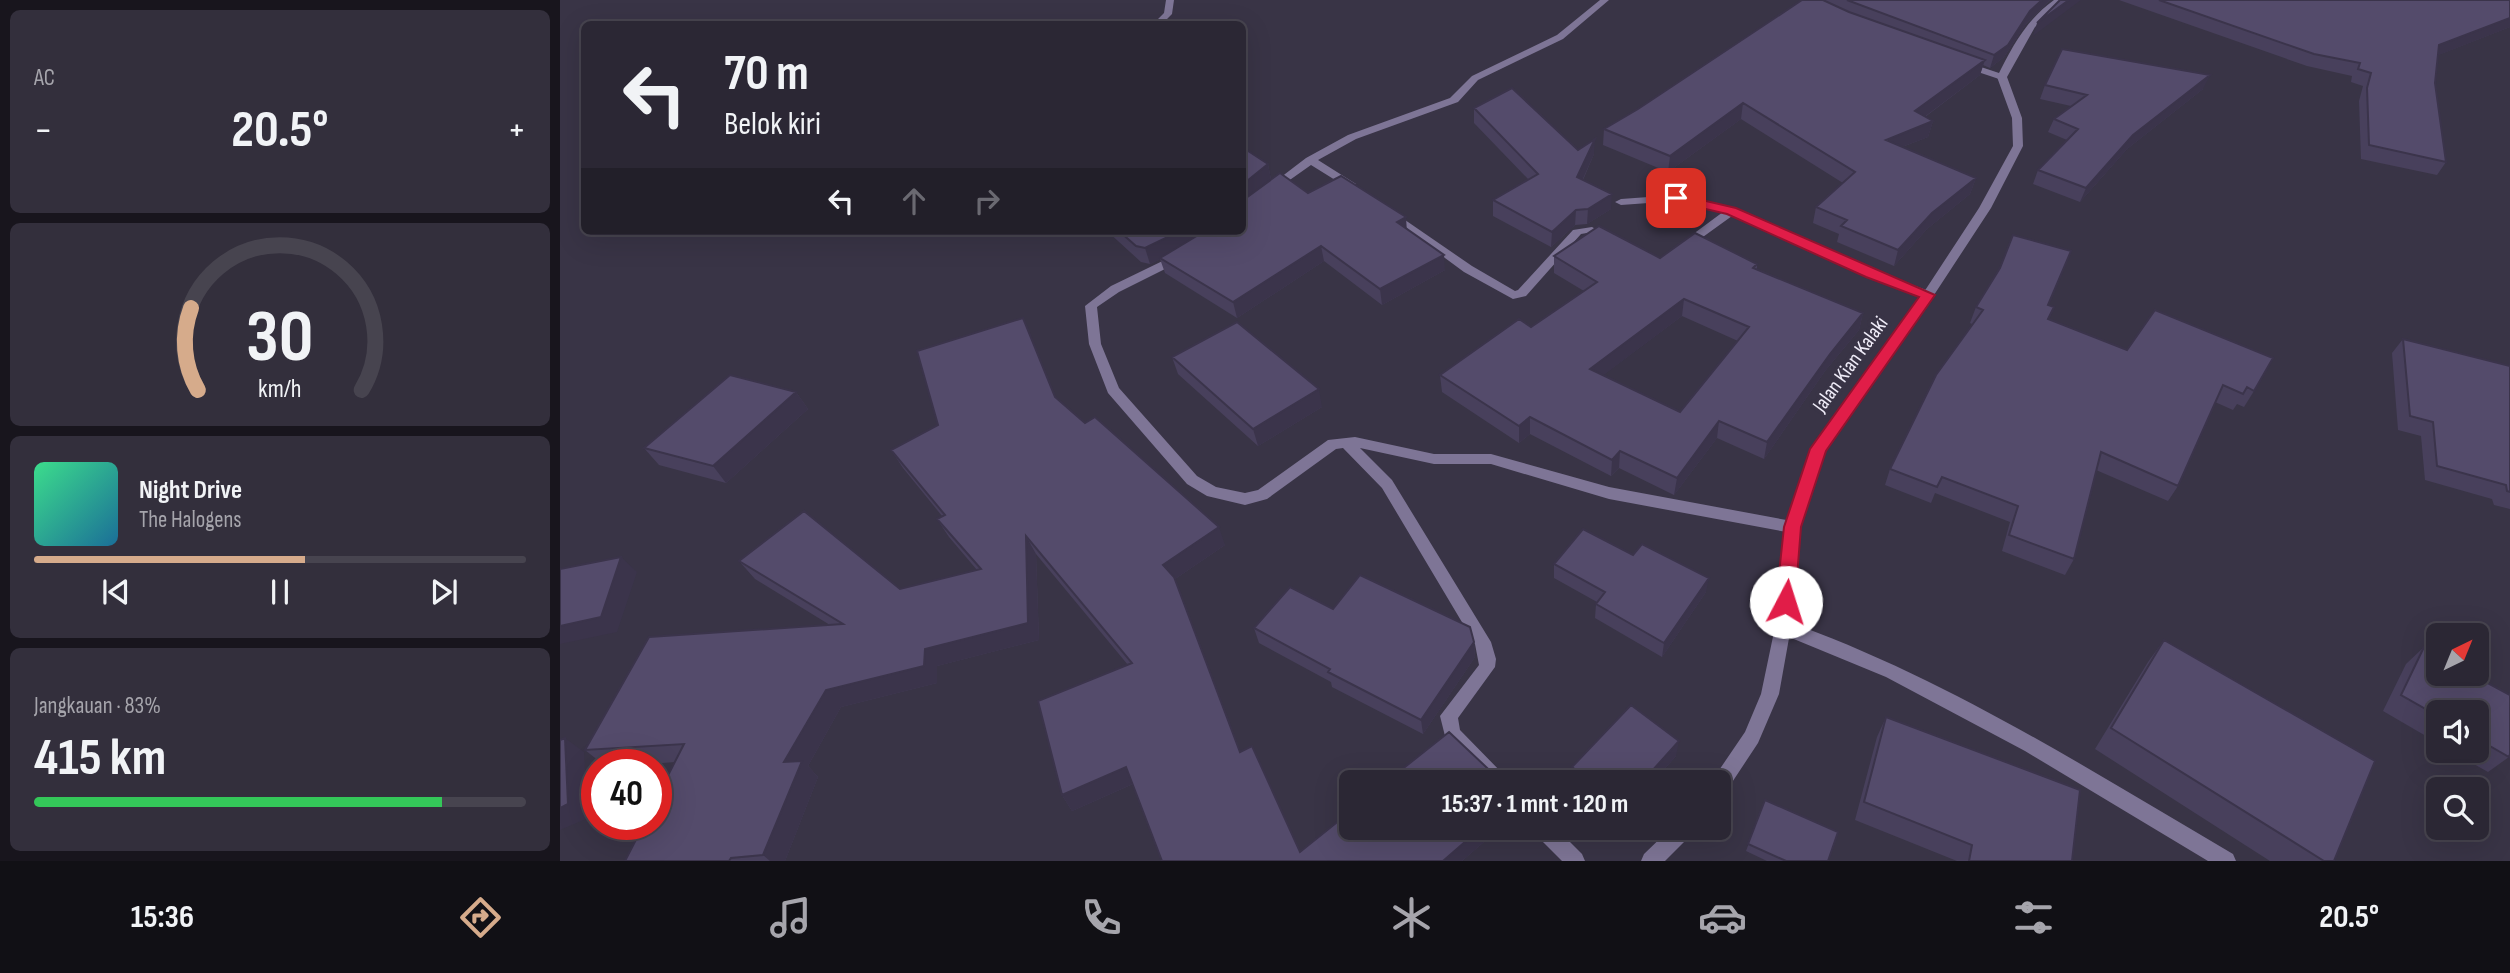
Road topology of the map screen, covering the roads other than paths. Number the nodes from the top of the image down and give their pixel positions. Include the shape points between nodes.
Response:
1 (1170, 0) edge
2 (1605, 0) edge
3 (2060, 0) edge
4 (1161, 21) edge
5 (1962, 63) edge
6 (2002, 77) junction
7 (1310, 160) junction
8 (1266, 192) edge
9 (1363, 193) edge
10 (1621, 202) dead end
11 (1384, 208) edge
12 (1731, 211) junction
13 (1622, 248) edge
14 (1191, 250) edge
15 (1671, 255) edge
16 (1928, 295) junction
17 (1345, 442) junction
18 (1793, 527) junction
19 (1783, 627) junction
20 (1487, 770) edge
21 (1730, 770) edge
22 (1555, 840) edge
23 (1672, 840) edge
24 (1575, 861) edge
25 (1651, 861) edge
26 (2226, 861) edge

1 - 4 street via 1168,15
2 - 7 street via 1560,37 1475,78 1445,106 1352,137
3 - 6 street via 2025,30
5 - 6 street
6 - 16 street, Jalan Kian Kalaki via 2017,118 2018,146 1985,208
7 - 8 street
7 - 9 street
10 - 12 street via 1676,198
11 - 13 street via 1468,269 1513,295 1522,292 1581,229
12 - 15 street
12 - 16 street
14 - 17 street via 1091,306 1095,344 1113,390 1192,480 1212,492 1245,499 1262,495 1333,444
16 - 18 street, Jalan Kian Kalaki via 1818,449
17 - 18 street via 1434,459 1491,459 1609,493
17 - 20 street via 1387,484 1483,642 1487,667 1449,716 1452,734
18 - 19 street, Jalan Kian Kalaki
19 - 21 street, Jalan Kian Kalaki via 1770,694 1752,737
19 - 26 street via 1892,672 2020,739
22 - 24 street
23 - 25 street

